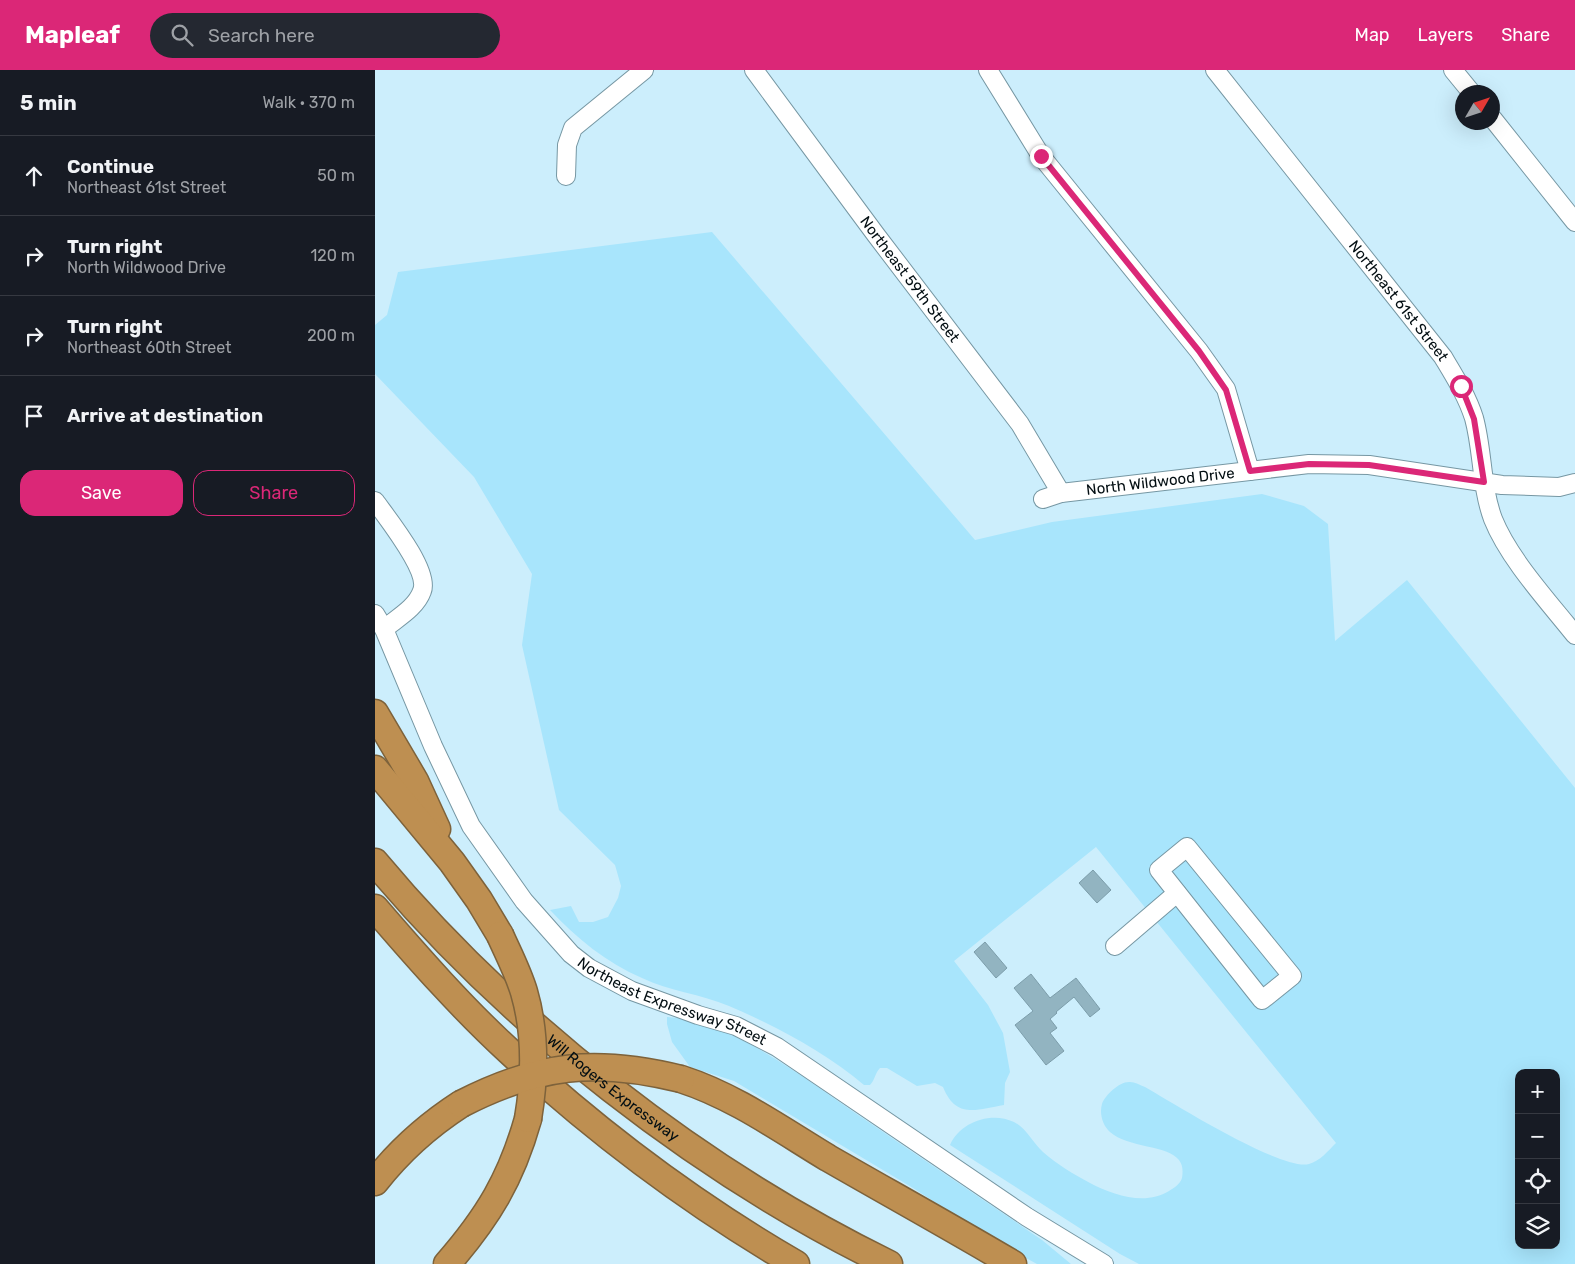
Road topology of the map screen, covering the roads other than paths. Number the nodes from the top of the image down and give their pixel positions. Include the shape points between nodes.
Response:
1 (644, 70) edge
2 (754, 70) edge
3 (988, 70) edge
4 (1215, 70) edge
5 (1453, 70) edge
6 (1465, 85) edge
7 (1500, 128) edge
8 (566, 176) dead end
9 (1575, 222) edge
10 (1250, 471) junction
11 (1484, 482) junction
12 (1575, 483) edge
13 (1061, 493) junction
14 (1043, 499) dead end
15 (375, 501) edge
16 (379, 621) edge
17 (1575, 635) edge
18 (375, 713) edge
19 (375, 769) edge
20 (375, 853) edge
21 (375, 862) edge
22 (453, 862) junction
23 (400, 892) junction
24 (1177, 894) junction
25 (375, 908) edge
26 (1115, 946) dead end
27 (375, 1182) edge
28 (447, 1264) edge
29 (796, 1264) edge
30 (889, 1264) edge
31 (1013, 1264) edge
32 (1104, 1264) edge

1 - 8 street via 573,128 567,145
2 - 13 street, Northeast 59th Street via 876,236 1021,424
3 - 10 street via 1041,156 1199,351 1226,390
4 - 11 street, Northeast 61st Street via 1447,364 1461,386 1474,419
5 - 6 street
7 - 9 street
10 - 11 street, North Wildwood Drive via 1309,464 1369,465
10 - 13 street, North Wildwood Drive
11 - 12 street, North Wildwood Drive via 1559,487
11 - 17 street, Northeast 61st Street via 1493,519 1508,546
13 - 14 street, North Wildwood Drive
15 - 16 street via 413,556 423,578 423,590 415,604
16 - 32 street, Northeast Expressway Street via 471,826 524,901 571,954 589,968 632,991 736,1026 777,1047 1027,1217
18 - 22 highway via 415,781
19 - 22 highway
20 - 23 highway
21 - 23 highway, Will Rogers Expressway
22 - 28 highway, bridge via 500,935 521,984 529,1017 533,1063 528,1119 514,1163 479,1226
23 - 30 highway, Will Rogers Expressway via 499,993 612,1088 760,1193
24 - 24 street via 1262,1000 1292,976 1187,847 1159,870
24 - 26 street
25 - 29 highway via 440,980 555,1091 673,1184
27 - 31 highway, bridge via 420,1132 490,1089 541,1072 567,1068 596,1066 647,1070 702,1086 749,1110

